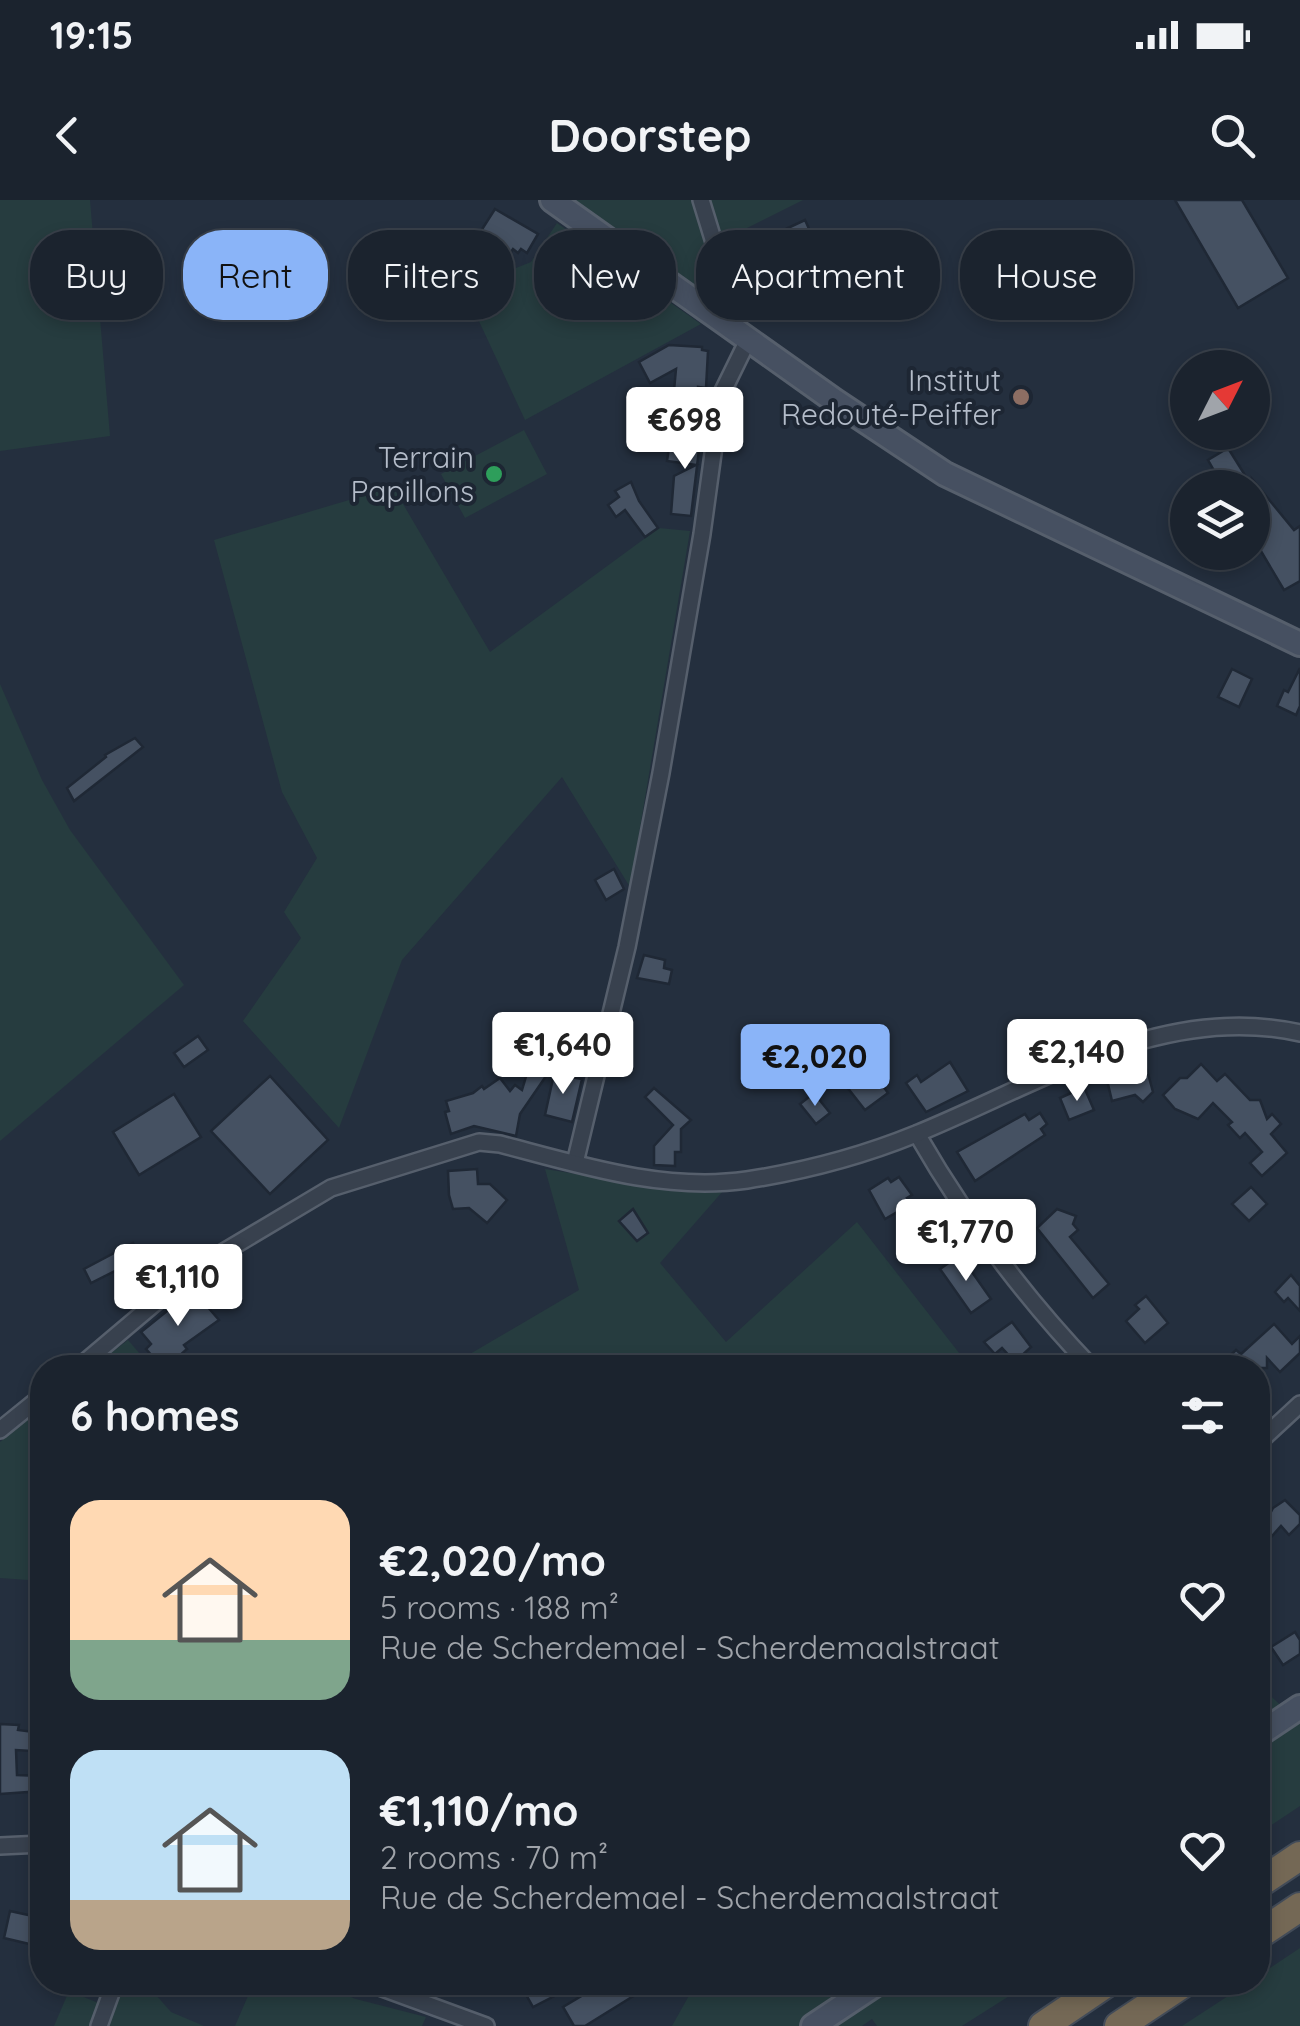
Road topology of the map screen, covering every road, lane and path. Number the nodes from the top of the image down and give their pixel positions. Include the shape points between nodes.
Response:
1 (552, 200) edge
2 (701, 200) edge
3 (708, 230) edge
4 (696, 291) edge
5 (733, 320) edge
6 (748, 340) junction
7 (1300, 644) edge
8 (1300, 1034) edge
9 (917, 1134) junction
10 (576, 1163) junction
11 (93, 1355) edge
12 (1080, 1355) edge
13 (1300, 1404) edge
14 (30, 1406) edge
15 (0, 1430) edge
16 (1270, 1432) edge
17 (1300, 1707) edge
18 (1270, 1727) edge
19 (30, 1845) edge
20 (0, 1846) edge
21 (1300, 1856) edge
22 (1270, 1876) edge
23 (1300, 1907) edge
24 (1270, 1927) edge
25 (110, 1995) edge
26 (401, 1995) edge
27 (865, 1995) edge
28 (1089, 1995) edge
29 (1166, 1995) edge
30 (838, 2019) edge
31 (99, 2026) edge
32 (486, 2026) edge
33 (812, 2026) edge
34 (1043, 2026) edge
35 (1119, 2026) edge

1 - 4 street
2 - 3 street
5 - 6 street
6 - 7 street via 945,474
6 - 10 street via 722,395 628,947
8 - 9 street via 1236,1028 1136,1043 1075,1062
9 - 10 street via 853,1157 743,1180 677,1182
9 - 12 street via 1004,1267
10 - 11 street via 479,1142 331,1188 195,1268
13 - 16 street
14 - 15 street
17 - 18 street
19 - 20 street
21 - 22 highway
23 - 24 highway
25 - 31 street
26 - 32 street
27 - 30 street
28 - 34 highway
29 - 35 highway
30 - 33 street

